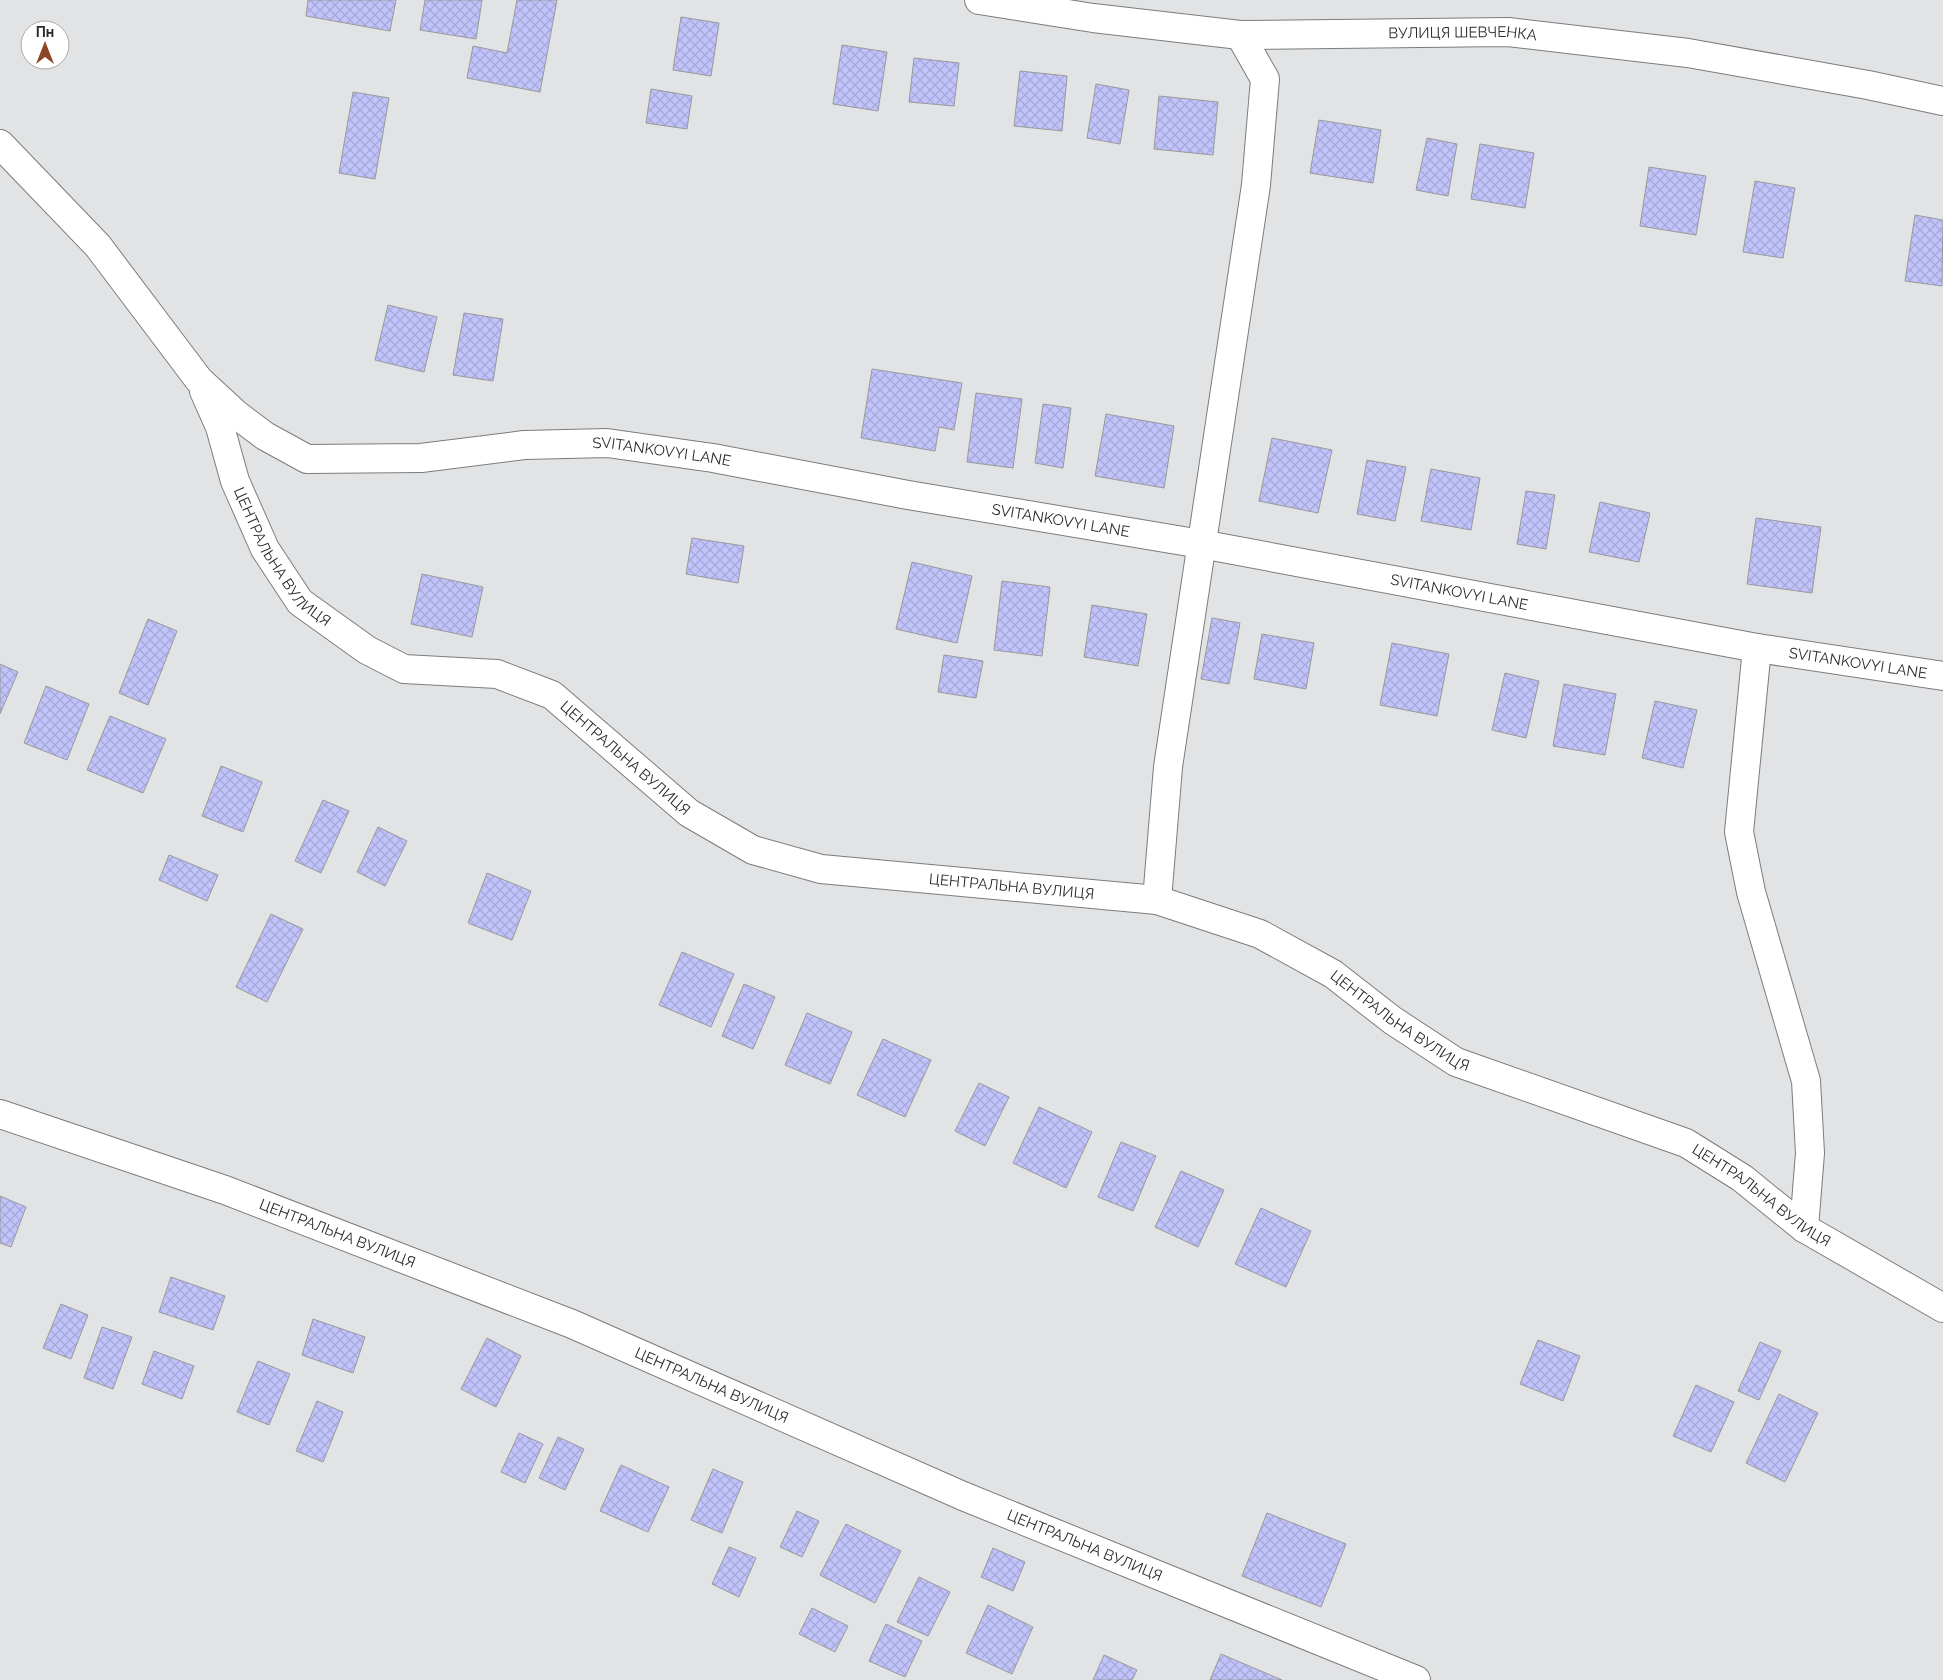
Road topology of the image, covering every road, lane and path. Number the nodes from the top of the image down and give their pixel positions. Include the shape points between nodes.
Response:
1 (979, 0) edge
2 (1240, 35) junction
3 (1943, 101) edge
4 (0, 144) edge
5 (199, 380) junction
6 (1201, 544) junction
7 (1757, 648) junction
8 (1943, 676) edge
9 (1157, 900) junction
10 (0, 1114) edge
11 (1804, 1228) junction
12 (1943, 1308) edge
13 (1416, 1680) edge

1 - 2 street, ВУЛИЦЯ ШЕВЧЕНКА via 1093,18
2 - 3 street, ВУЛИЦЯ ШЕВЧЕНКА via 1508,32 1688,53
2 - 6 street via 1265,79 1256,184
4 - 5 street via 98,246
5 - 6 street, SVITANKOVYI LANE via 265,436 307,459 421,458 524,445 607,444 713,458 908,496
5 - 9 street, ЦЕНТРАЛЬНА ВУЛИЦЯ via 220,427 235,481 265,549 300,602 367,650 404,669 497,674 552,695 689,813 753,850 821,869
6 - 7 street, SVITANKOVYI LANE
6 - 9 street via 1168,767
7 - 8 street, SVITANKOVYI LANE
7 - 11 street via 1739,832 1751,892 1806,1081 1810,1153
9 - 11 street, ЦЕНТРАЛЬНА ВУЛИЦЯ via 1268,938 1333,974 1392,1020 1456,1062 1686,1143 1742,1178
10 - 13 street, ЦЕНТРАЛЬНА ВУЛИЦЯ via 225,1190 572,1324 963,1496
11 - 12 street, ЦЕНТРАЛЬНА ВУЛИЦЯ

